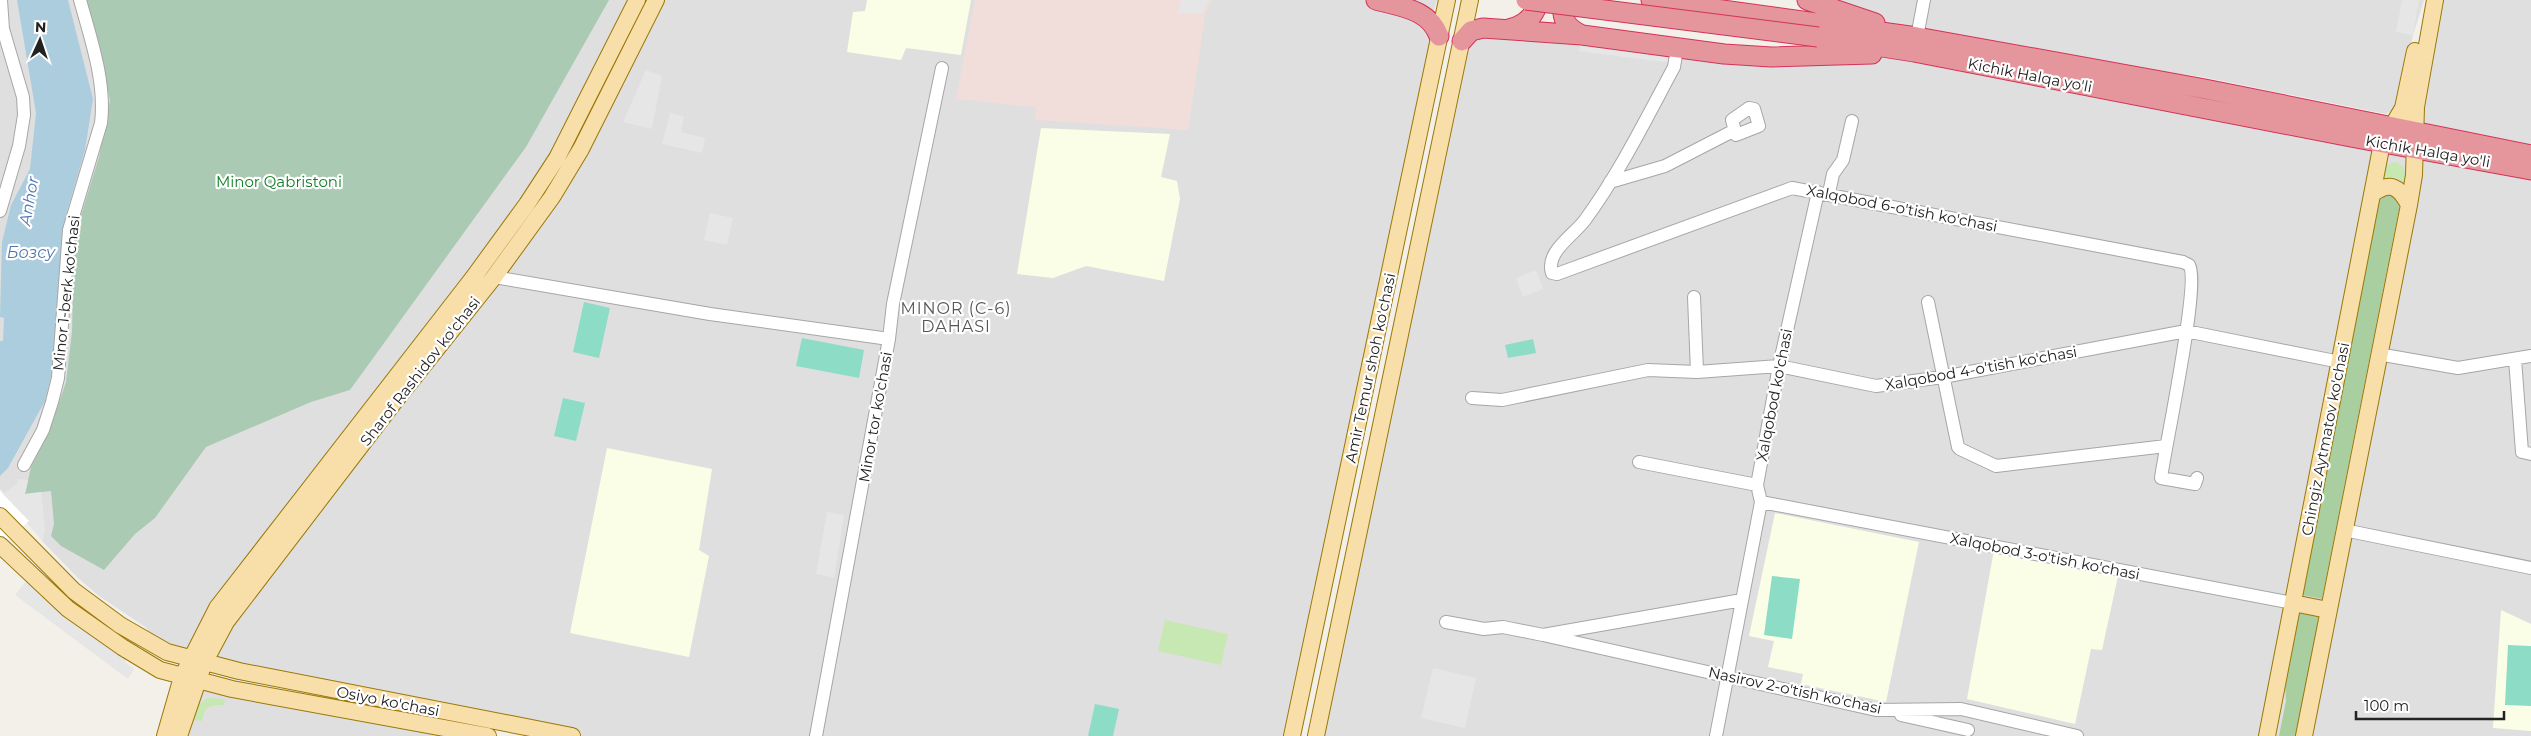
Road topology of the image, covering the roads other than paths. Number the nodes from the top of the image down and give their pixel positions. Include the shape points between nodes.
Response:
1 (1, 0) edge
2 (80, 0) edge
3 (637, 0) edge
4 (656, 0) edge
5 (1447, 0) edge
6 (1470, 0) edge
7 (1526, 0) edge
8 (1539, 0) edge
9 (1563, 0) edge
10 (1651, 0) edge
11 (1924, 0) edge
12 (2424, 0) edge
13 (2435, 0) edge
14 (1385, 1) edge
15 (1814, 1) edge
16 (1507, 29) junction
17 (1820, 30) junction
18 (1582, 35) junction
19 (1439, 36) junction
20 (1462, 41) junction
21 (1915, 44) junction
22 (1677, 49) junction
23 (942, 68) dead end
24 (1852, 120) dead end
25 (1733, 131) dead end
26 (2402, 137) junction
27 (2531, 155) edge
28 (2531, 170) edge
29 (1610, 182) junction
30 (1823, 193) junction
31 (2372, 194) junction
32 (2409, 205) junction
33 (0, 211) edge
34 (1393, 259) junction
35 (1416, 263) junction
36 (494, 277) junction
37 (1694, 297) dead end
38 (1928, 302) dead end
39 (2186, 330) junction
40 (889, 339) junction
41 (2378, 354) junction
42 (2531, 356) edge
43 (2515, 359) junction
44 (2340, 362) junction
45 (1779, 366) junction
46 (1697, 372) junction
47 (1943, 377) junction
48 (1472, 398) dead end
49 (2166, 446) junction
50 (2531, 454) edge
51 (1640, 462) dead end
52 (24, 466) dead end
53 (2197, 478) dead end
54 (1757, 485) junction
55 (1761, 502) junction
56 (0, 516) edge
57 (2344, 530) junction
58 (1, 546) edge
59 (2531, 568) edge
60 (1742, 600) junction
61 (2293, 603) junction
62 (2328, 610) junction
63 (1446, 622) dead end
64 (1542, 635) junction
65 (197, 661) junction
66 (1307, 662) junction
67 (1332, 665) junction
68 (1728, 675) junction
69 (189, 679) junction
70 (1876, 710) junction
71 (1968, 730) dead end
72 (165, 736) edge
73 (179, 736) edge
74 (488, 736) edge
75 (572, 736) edge
76 (816, 736) edge
77 (1292, 736) edge
78 (1316, 736) edge
79 (1716, 736) edge
80 (2077, 736) edge
81 (2268, 736) edge
82 (2304, 736) edge

1 - 33 street via 3,29 23,96 24,115 19,146
2 - 52 street, Minor 1-berk ko'chasi via 103,106 101,123 69,230 58,378 43,430
3 - 65 main road, Sharof Rashidov ko'chasi via 557,158 531,198 473,278 227,593
4 - 36 main road, Sharof Rashidov ko'chasi via 581,149 552,197
5 - 19 main road, Amir Temur shoh ko'chasi
6 - 20 main road, Amir Temur shoh ko'chasi
7 - 17 highway, Kichik Halqa yo'li, bridge
8 - 16 highway via 1527,21
9 - 18 highway via 1564,22
10 - 17 highway, Kichik Halqa yo'li
11 - 21 street
12 - 26 main road, Chingiz Aytmatov ko'chasi via 2403,108
13 - 26 main road, Chingiz Aytmatov ko'chasi via 2416,107
14 - 19 highway via 1428,17
15 - 21 highway
16 - 18 highway
16 - 20 highway via 1477,29
17 - 21 highway, Kichik Halqa yo'li
18 - 22 highway
19 - 34 main road, Amir Temur shoh ko'chasi
20 - 35 main road, Amir Temur shoh ko'chasi
21 - 22 highway via 1771,57
21 - 26 highway, Kichik Halqa yo'li
22 - 29 street via 1674,67
23 - 40 street, Minor tor ko'chasi via 905,241
24 - 30 street, Xalqobod ko'chasi via 1843,160
25 - 29 street via 1665,166
26 - 27 highway, Kichik Halqa yo'li
26 - 28 highway, Kichik Halqa yo'li
26 - 31 main road, Chingiz Aytmatov ko'chasi
26 - 32 main road, Chingiz Aytmatov ko'chasi
29 - 30 street, Xalqobod 6-o'tish ko'chasi via 1584,222 1554,254 1552,273 1792,188
30 - 39 street, Xalqobod 6-o'tish ko'chasi via 2183,262 2189,265 2193,275
30 - 45 street, Xalqobod ko'chasi
31 - 32 main road via 2382,187 2391,186 2399,190
31 - 44 main road, Chingiz Aytmatov ko'chasi
32 - 41 main road, Chingiz Aytmatov ko'chasi
34 - 35 main road
34 - 66 main road, Amir Temur shoh ko'chasi
35 - 67 main road, Amir Temur shoh ko'chasi
36 - 40 street via 710,314
36 - 65 main road, Sharof Rashidov ko'chasi
37 - 46 street
38 - 47 street
39 - 44 street, Xalqobod 4-o'tish ko'chasi
39 - 47 street, Xalqobod 4-o'tish ko'chasi
39 - 49 street
40 - 76 street, Minor tor ko'chasi
41 - 43 street via 2458,368
41 - 57 main road, Chingiz Aytmatov ko'chasi
42 - 43 street
43 - 50 street via 2522,452
44 - 61 main road, Chingiz Aytmatov ko'chasi
45 - 46 street, Xalqobod 4-o'tish ko'chasi
45 - 47 street, Xalqobod 4-o'tish ko'chasi via 1876,386
45 - 54 street, Xalqobod ko'chasi
46 - 48 street, Xalqobod 4-o'tish ko'chasi via 1648,370 1502,400
47 - 49 street via 1958,447 1991,465
49 - 53 street via 2161,478 2195,484
51 - 54 street
54 - 55 street, Xalqobod ko'chasi
55 - 60 street, Xalqobod ko'chasi
55 - 61 street, Xalqobod 3-o'tish ko'chasi
56 - 65 main road, Osiyo ko'chasi via 63,581 99,611 154,646
57 - 59 street
57 - 62 main road, Chingiz Aytmatov ko'chasi
58 - 69 main road, Osiyo ko'chasi via 37,581 96,629 160,670
60 - 64 street
60 - 68 street, Xalqobod ko'chasi
61 - 62 main road, Xalqobod 3-o'tish ko'chasi
61 - 81 main road, Chingiz Aytmatov ko'chasi
62 - 82 main road, Chingiz Aytmatov ko'chasi
63 - 64 street via 1484,629 1502,627
64 - 68 street, Nasirov 2-o'tish ko'chasi
65 - 69 main road, Sharof Rashidov ko'chasi
65 - 75 main road, Osiyo ko'chasi
66 - 67 main road via 1317,668
66 - 77 main road, Amir Temur shoh ko'chasi
67 - 78 main road, Amir Temur shoh ko'chasi
68 - 70 street, Nasirov 2-o'tish ko'chasi
68 - 79 street, Xalqobod ko'chasi
69 - 72 main road, Sharof Rashidov ko'chasi
69 - 73 main road, Sharof Rashidov ko'chasi
69 - 74 main road, Osiyo ko'chasi
70 - 71 street
70 - 80 street, Nasirov 2-o'tish ko'chasi via 1961,709

